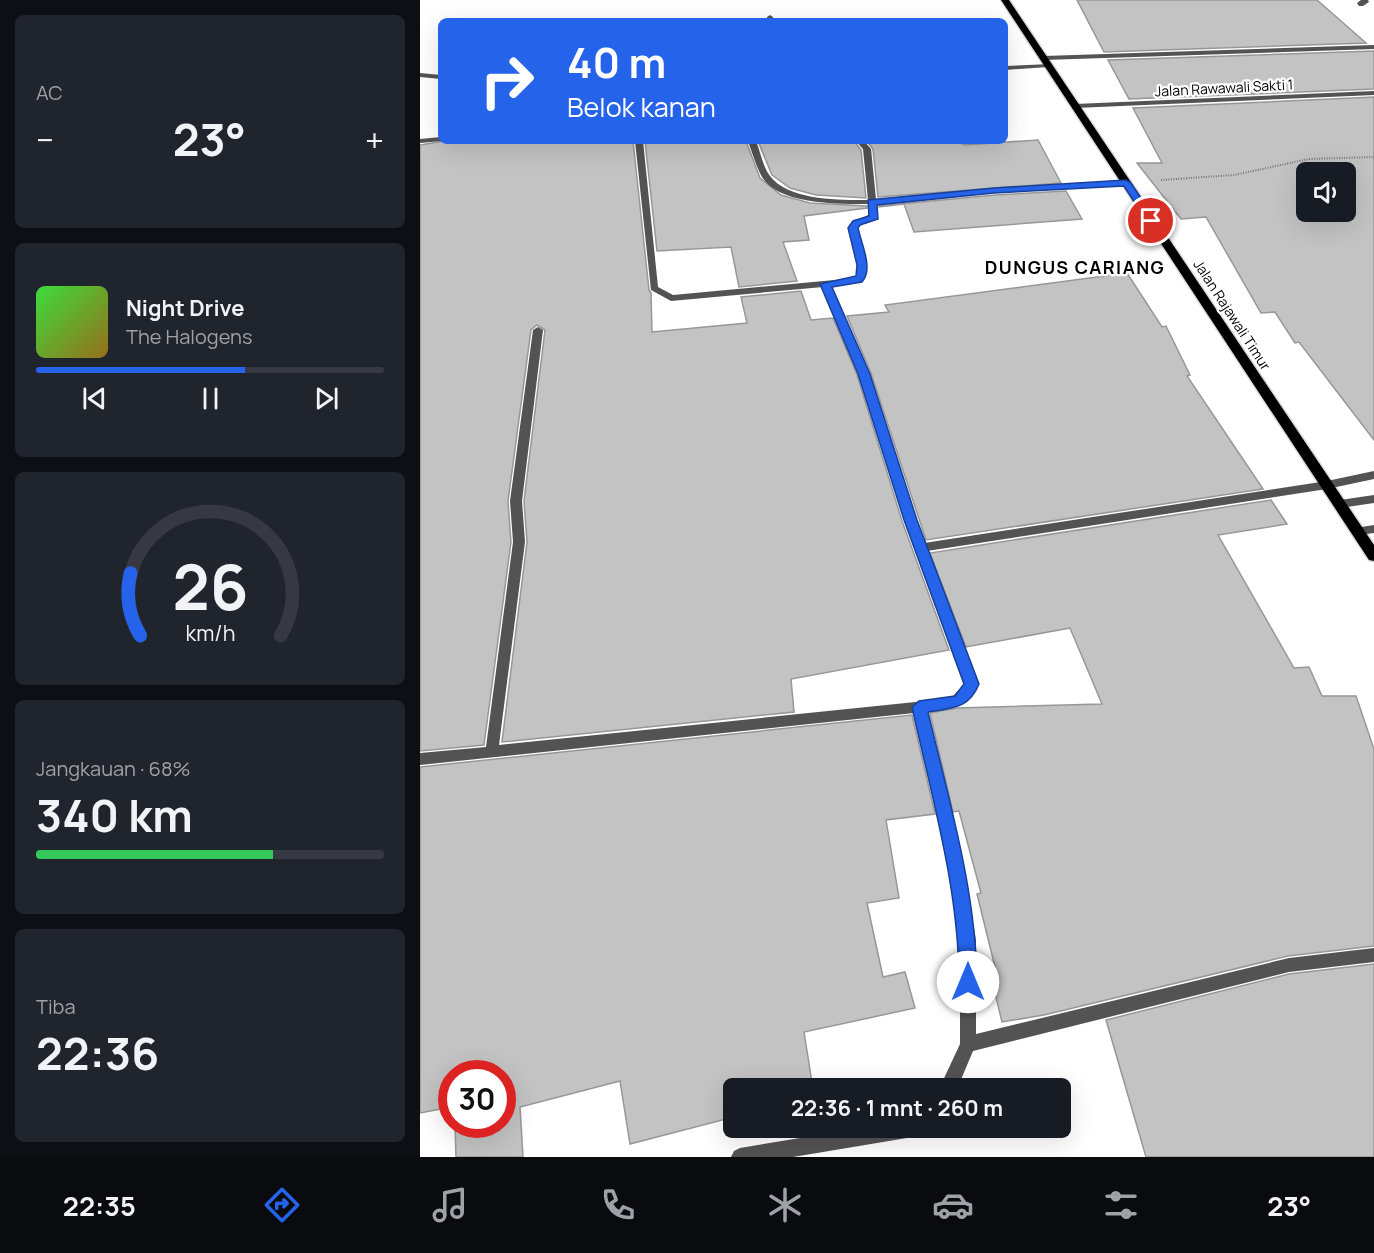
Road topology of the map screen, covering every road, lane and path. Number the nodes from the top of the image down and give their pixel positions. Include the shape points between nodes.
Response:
1 (1005, 0) edge
2 (1374, 47) edge
3 (1046, 61) junction
4 (1008, 67) edge
5 (420, 75) edge
6 (438, 76) edge
7 (1374, 93) edge
8 (1075, 106) junction
9 (438, 139) edge
10 (420, 141) edge
11 (639, 144) edge
12 (753, 144) edge
13 (863, 144) edge
14 (1374, 157) edge
15 (1126, 183) junction
16 (872, 202) junction
17 (826, 284) junction
18 (538, 330) dead end
19 (1374, 474) edge
20 (1327, 485) junction
21 (1374, 499) edge
22 (1340, 504) junction
23 (1374, 529) edge
24 (1359, 531) junction
25 (920, 548) junction
26 (1374, 556) edge
27 (919, 707) junction
28 (492, 750) junction
29 (420, 759) edge
30 (1374, 955) edge
31 (968, 1044) junction
32 (953, 1078) edge
33 (853, 1138) edge
34 (740, 1157) edge

1 - 3 main road, Jalan Rajawali Timur
2 - 3 street
3 - 4 street
3 - 8 main road, Jalan Rajawali Timur
5 - 6 street
7 - 8 street, Jalan Rawawali Sakti 1
8 - 15 main road, Jalan Rajawali Timur
9 - 10 street
11 - 17 street via 654,288 658,292 671,298
12 - 16 street via 766,177 786,193 834,202
13 - 16 street via 867,149
14 - 15 path via 1309,159 1234,175
15 - 16 street
15 - 20 main road, Jalan Rajawali Timur
16 - 17 street via 874,217 856,223 853,228 862,277
17 - 25 street via 864,374
18 - 28 street via 516,501 519,542
19 - 20 street
20 - 22 main road, Jalan Rajawali Timur
20 - 25 street
21 - 22 street
22 - 24 main road, Jalan Rajawali Timur
23 - 24 street
24 - 26 main road, Jalan Rajawali Timur
25 - 27 street via 971,684 959,702
27 - 28 street
27 - 31 street via 957,873 968,940
28 - 29 street
30 - 31 street via 1289,965
31 - 32 street
33 - 34 street

